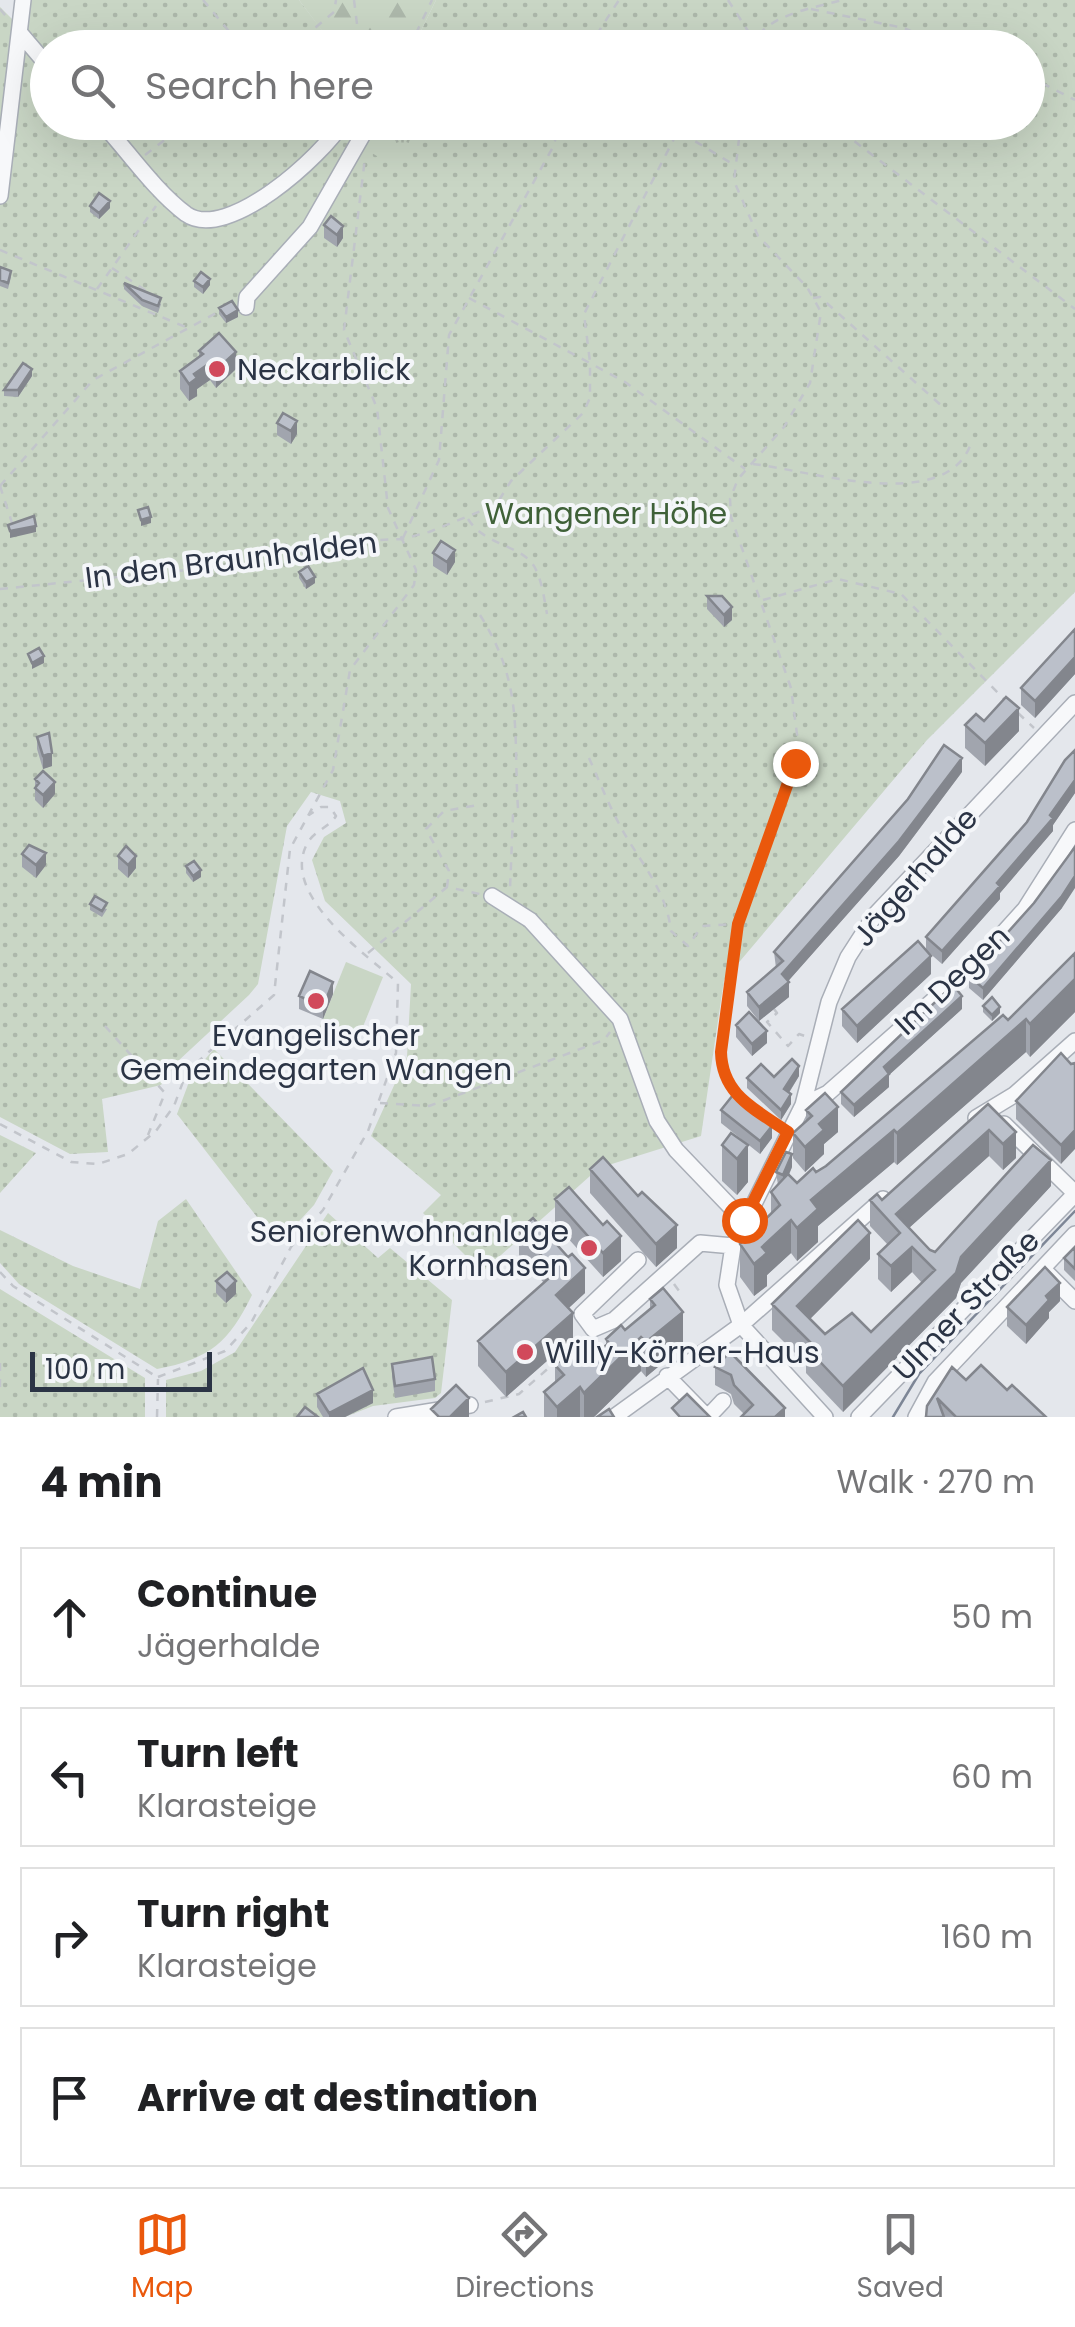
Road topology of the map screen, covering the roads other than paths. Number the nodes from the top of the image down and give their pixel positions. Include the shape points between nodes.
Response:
1 (22, 0) edge
2 (20, 33) junction
3 (30, 45) edge
4 (118, 140) edge
5 (327, 140) edge
6 (361, 140) edge
7 (0, 196) edge
8 (247, 302) road end
9 (1075, 703) edge
10 (1075, 830) edge
11 (499, 901) road end
12 (1075, 1041) edge
13 (803, 1105) junction
14 (991, 1110) junction
15 (959, 1132) edge
16 (901, 1183) edge
17 (1075, 1194) edge
18 (744, 1220) junction
19 (1075, 1234) edge
20 (733, 1246) junction
21 (638, 1260) dead end
22 (1042, 1268) junction
23 (1075, 1300) edge
24 (741, 1325) junction
25 (667, 1376) junction
26 (724, 1401) dead end
27 (470, 1405) edge
28 (636, 1411) edge
29 (864, 1413) edge
30 (396, 1417) edge
31 (614, 1417) edge
32 (708, 1417) edge
33 (825, 1417) edge
34 (916, 1417) edge

1 - 2 street
2 - 3 street
2 - 7 street
4 - 5 street via 198,219 233,215 305,166
6 - 8 street via 310,227
9 - 13 street, Jägerhalde via 874,915 829,1002
10 - 13 street, Im Degen via 1025,909 978,961 828,1092
11 - 18 street via 530,920 620,1018 657,1121
12 - 14 street
13 - 18 street, Jägerhalde
14 - 15 street
14 - 17 street
16 - 24 street
17 - 29 street, Ulmer Straße
18 - 20 street, Jägerhalde
19 - 22 street, Ulmer Straße
20 - 21 street via 700,1243 614,1320 593,1329 582,1314
20 - 24 street, Jägerhalde via 728,1285
22 - 23 street
22 - 34 street, Ulmer Straße via 926,1392
24 - 25 street
24 - 33 street
25 - 28 street
25 - 32 street
26 - 32 street
27 - 30 street
28 - 31 street

